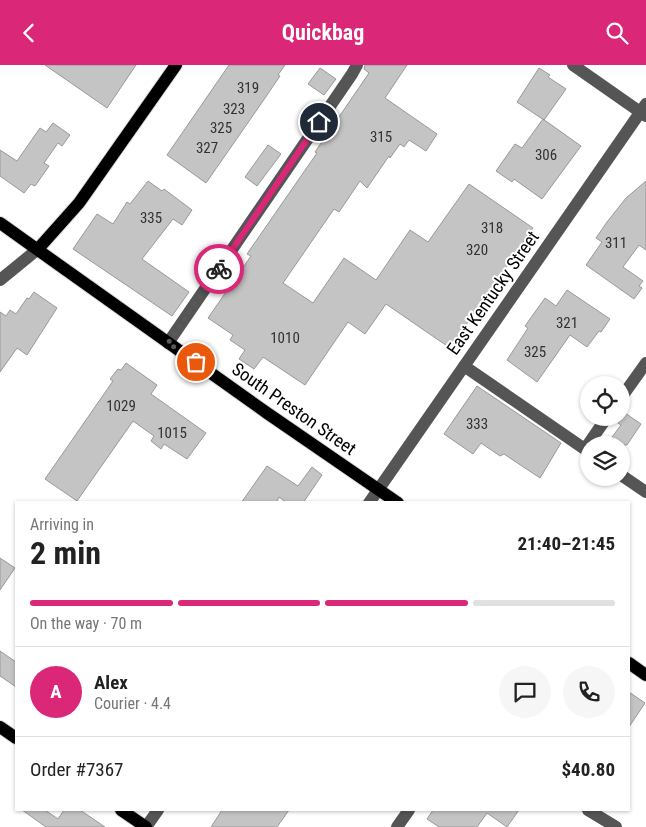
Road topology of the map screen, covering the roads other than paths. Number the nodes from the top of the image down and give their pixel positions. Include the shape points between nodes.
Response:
1 (176, 65) edge
2 (356, 65) edge
3 (573, 65) edge
4 (644, 111) edge
5 (0, 223) edge
6 (38, 249) junction
7 (0, 280) edge
8 (168, 343) junction
9 (646, 363) edge
10 (464, 366) junction
11 (630, 385) edge
12 (580, 446) edge
13 (630, 481) edge
14 (378, 489) junction
15 (646, 492) edge
16 (370, 501) edge
17 (395, 501) edge
18 (630, 664) edge
19 (646, 675) edge
20 (0, 727) edge
21 (15, 737) edge
22 (122, 811) edge
23 (157, 811) edge
24 (408, 811) edge
25 (590, 811) edge
26 (146, 827) edge
27 (397, 827) edge
28 (616, 827) edge

1 - 6 main road via 79,203
2 - 8 street
3 - 4 street
4 - 10 street, East Kentucky Street
5 - 6 main road, South Preston Street
6 - 7 street
6 - 8 main road, South Preston Street
8 - 14 main road, South Preston Street
9 - 11 street
10 - 12 street
10 - 14 street, East Kentucky Street
13 - 15 street
14 - 16 street, East Kentucky Street
14 - 17 main road, South Preston Street
18 - 19 main road
20 - 21 main road
22 - 26 main road
23 - 26 street
24 - 27 street
25 - 28 street

